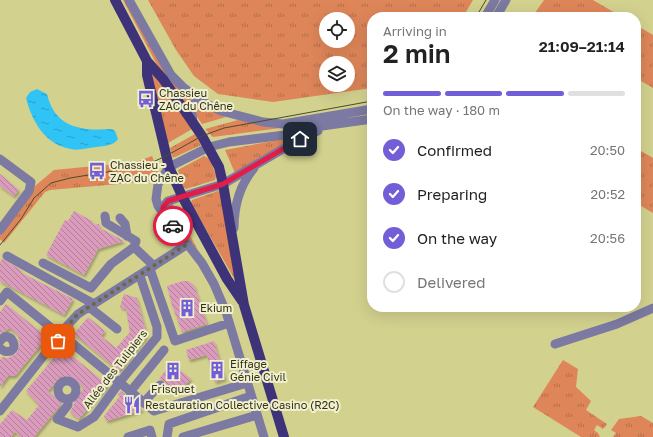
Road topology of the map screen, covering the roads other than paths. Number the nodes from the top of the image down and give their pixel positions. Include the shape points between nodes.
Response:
1 (115, 0) edge
2 (129, 0) edge
3 (494, 0) edge
4 (506, 0) edge
5 (488, 12) edge
6 (499, 12) edge
7 (147, 61) junction
8 (203, 102) junction
9 (367, 110) edge
10 (367, 120) edge
11 (193, 122) junction
12 (299, 122) junction
13 (350, 123) junction
14 (259, 137) junction
15 (209, 147) junction
16 (0, 159) edge
17 (257, 165) junction
18 (170, 167) junction
19 (223, 184) junction
20 (182, 196) junction
21 (163, 215) junction
22 (105, 216) dead end
23 (120, 218) dead end
24 (0, 230) edge
25 (127, 236) junction
26 (234, 242) junction
27 (188, 244) junction
28 (134, 247) junction
29 (6, 256) dead end
30 (43, 263) dead end
31 (152, 267) junction
32 (140, 276) junction
33 (0, 301) edge
34 (244, 305) junction
35 (92, 306) junction
36 (653, 308) edge
37 (229, 323) junction
38 (65, 328) junction
39 (117, 329) dead end
40 (54, 330) junction
41 (66, 338) junction
42 (56, 340) junction
43 (0, 341) edge
44 (554, 344) dead end
45 (0, 348) edge
46 (164, 350) dead end
47 (119, 382) junction
48 (247, 383) junction
49 (160, 385) dead end
50 (130, 392) junction
51 (251, 396) junction
52 (68, 399) dead end
53 (143, 403) junction
54 (0, 411) edge
55 (257, 415) junction
56 (200, 434) edge
57 (128, 437) edge
58 (152, 437) edge
59 (167, 437) edge
60 (183, 437) edge
61 (264, 437) edge
62 (284, 437) edge

1 - 7 main road
2 - 8 street via 171,75
3 - 5 street
4 - 6 street
7 - 11 main road
7 - 18 main road via 147,75
8 - 11 street via 196,102 191,106
8 - 12 street via 221,111 263,122
9 - 12 street
10 - 13 street
11 - 15 main road
12 - 14 street via 287,129
13 - 14 street
13 - 17 street via 312,133
14 - 15 street
15 - 18 street
15 - 19 main road via 219,167
16 - 24 street via 31,182 29,191
17 - 19 street
17 - 26 street via 236,198
18 - 20 main road
18 - 21 street via 156,190 158,206
19 - 20 street
19 - 26 main road
20 - 21 street via 165,203
20 - 34 main road
21 - 27 street
22 - 25 street via 106,223
23 - 25 street via 125,224
25 - 28 street via 136,241
26 - 34 main road
27 - 31 street
27 - 37 street via 214,284
28 - 30 street via 111,264 91,288
28 - 31 street
29 - 35 street
31 - 32 street
31 - 37 street via 175,341
32 - 35 street
32 - 47 street, Allée des Tulipiers via 157,327 157,337
33 - 40 street via 7,292
34 - 62 main road
35 - 38 street via 78,314
35 - 39 street
36 - 44 street via 618,324
37 - 48 street
38 - 40 street via 58,327
38 - 41 street via 68,333
40 - 42 street
41 - 42 street
41 - 47 street
42 - 54 street
43 - 45 street via 4,337 9,337 15,344 9,352 4,352
46 - 50 street
47 - 50 street
47 - 52 street, Allée des Tulipiers via 94,417 78,427 57,419 68,405
48 - 51 street
48 - 53 street via 154,411
49 - 53 street
50 - 53 street
51 - 55 street
51 - 59 street via 169,424
55 - 56 street via 231,421
55 - 61 street
56 - 60 street
57 - 58 street via 150,430

